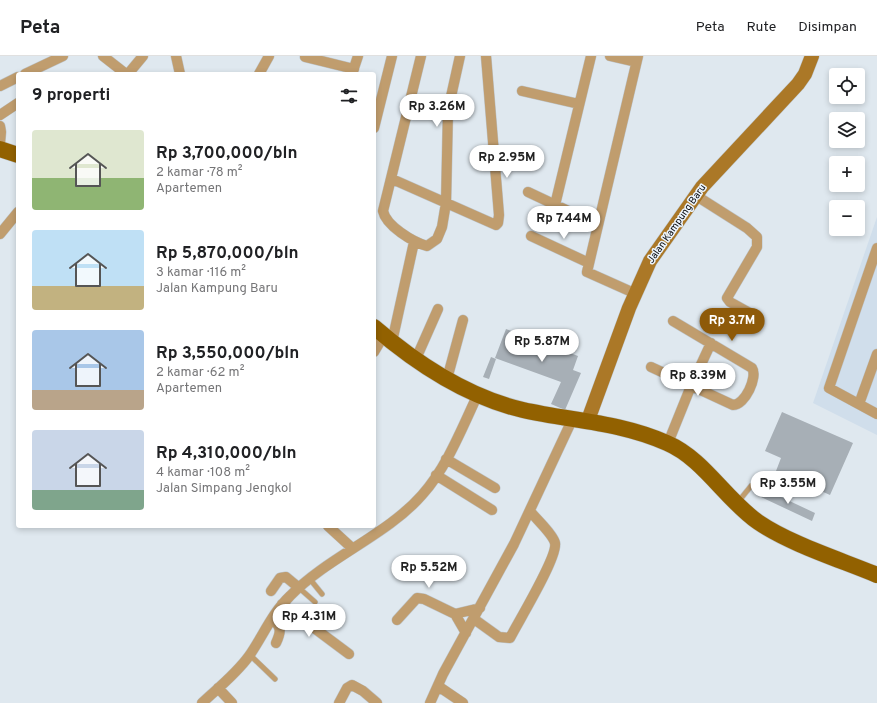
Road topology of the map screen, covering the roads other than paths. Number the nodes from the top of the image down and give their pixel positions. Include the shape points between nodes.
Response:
1 (63, 56) edge
2 (103, 56) edge
3 (143, 56) edge
4 (176, 56) edge
5 (269, 56) edge
6 (358, 56) edge
7 (392, 56) edge
8 (421, 56) edge
9 (460, 56) edge
10 (486, 56) edge
11 (591, 56) edge
12 (610, 56) edge
13 (812, 56) edge
14 (305, 57) dead end
15 (637, 59) edge
16 (29, 72) edge
17 (124, 72) edge
18 (129, 72) edge
19 (180, 72) edge
20 (260, 72) edge
21 (353, 72) edge
22 (16, 78) edge
23 (0, 86) edge
24 (378, 91) edge
25 (522, 91) dead end
26 (16, 104) edge
27 (579, 104) junction
28 (376, 110) edge
29 (0, 115) edge
30 (0, 126) edge
31 (0, 143) edge
32 (0, 149) edge
33 (16, 155) edge
34 (392, 179) junction
35 (528, 192) dead end
36 (695, 195) junction
37 (446, 203) junction
38 (555, 205) junction
39 (16, 214) edge
40 (598, 225) junction
41 (0, 234) edge
42 (531, 236) dead end
43 (414, 242) junction
44 (877, 248) edge
45 (589, 263) junction
46 (634, 293) junction
47 (438, 309) dead end
48 (757, 317) dead end
49 (463, 320) dead end
50 (673, 321) dead end
51 (383, 335) edge
52 (711, 343) junction
53 (376, 348) edge
54 (877, 354) edge
55 (415, 360) junction
56 (651, 367) dead end
57 (447, 379) junction
58 (691, 386) junction
59 (478, 394) junction
60 (860, 404) junction
61 (877, 414) edge
62 (580, 419) junction
63 (668, 443) junction
64 (446, 459) junction
65 (436, 475) junction
66 (751, 486) dead end
67 (495, 488) dead end
68 (736, 504) junction
69 (492, 510) dead end
70 (530, 511) junction
71 (330, 528) edge
72 (352, 548) junction
73 (877, 575) edge
74 (309, 578) junction
75 (298, 587) junction
76 (270, 591) dead end
77 (322, 594) dead end
78 (315, 602) dead end
79 (282, 604) junction
80 (480, 608) junction
81 (455, 614) junction
82 (272, 619) junction
83 (474, 619) junction
84 (397, 620) dead end
85 (466, 633) junction
86 (276, 643) dead end
87 (349, 654) dead end
88 (250, 655) junction
89 (275, 679) dead end
90 (438, 686) junction
91 (218, 688) junction
92 (204, 702) edge
93 (232, 703) edge
94 (339, 703) edge
95 (377, 703) edge
96 (430, 703) edge
97 (463, 703) edge

1 - 16 street
2 - 17 street
3 - 18 street
4 - 19 street
5 - 20 street
6 - 21 street
7 - 24 street
8 - 34 street
9 - 37 street via 448,110
10 - 37 street via 498,223 490,224
11 - 27 street
12 - 15 street
13 - 36 street, Jalan Kampung Baru via 798,84
14 - 21 street
15 - 40 street
22 - 23 street
24 - 28 street
25 - 27 street
26 - 29 street
27 - 38 street
30 - 31 street
32 - 33 main road
34 - 37 street
34 - 43 street via 383,213 389,222
35 - 38 street
36 - 46 street, Jalan Kampung Baru via 650,261
36 - 48 street via 747,228 756,237 757,246 727,298
37 - 43 street via 437,239 427,246
38 - 40 street
39 - 41 street
40 - 45 street
42 - 45 street
43 - 51 street
44 - 60 street via 829,388
45 - 46 street via 587,272
46 - 62 street, Jalan Kampung Baru
47 - 55 street
49 - 57 street
50 - 52 street
51 - 53 street
51 - 55 main road
52 - 58 street
52 - 58 street via 752,368 752,382 744,399 736,405
54 - 60 street
55 - 57 main road
56 - 58 street
57 - 59 main road
58 - 63 street
59 - 62 main road via 523,410
59 - 64 street
60 - 61 street
62 - 63 main road via 635,431
62 - 70 street
63 - 68 main road via 694,461
64 - 65 street
64 - 67 street
65 - 69 street
65 - 72 street via 414,503
66 - 68 lane
68 - 73 main road via 758,522 786,537
70 - 80 street
70 - 83 street via 555,541 555,552 549,565 510,638 499,636
71 - 72 street
72 - 74 street
74 - 75 street
74 - 77 lane
75 - 76 street via 286,576 280,578
75 - 78 lane
75 - 79 street
79 - 82 street
79 - 87 street
80 - 81 street
80 - 83 street
81 - 84 street via 419,598 413,601
81 - 85 street
82 - 86 street via 279,624 281,630
82 - 88 street
83 - 85 street
85 - 90 street
88 - 89 lane
88 - 91 street
90 - 96 street
90 - 97 street
91 - 92 street
91 - 93 street
94 - 95 street via 346,689 352,685

